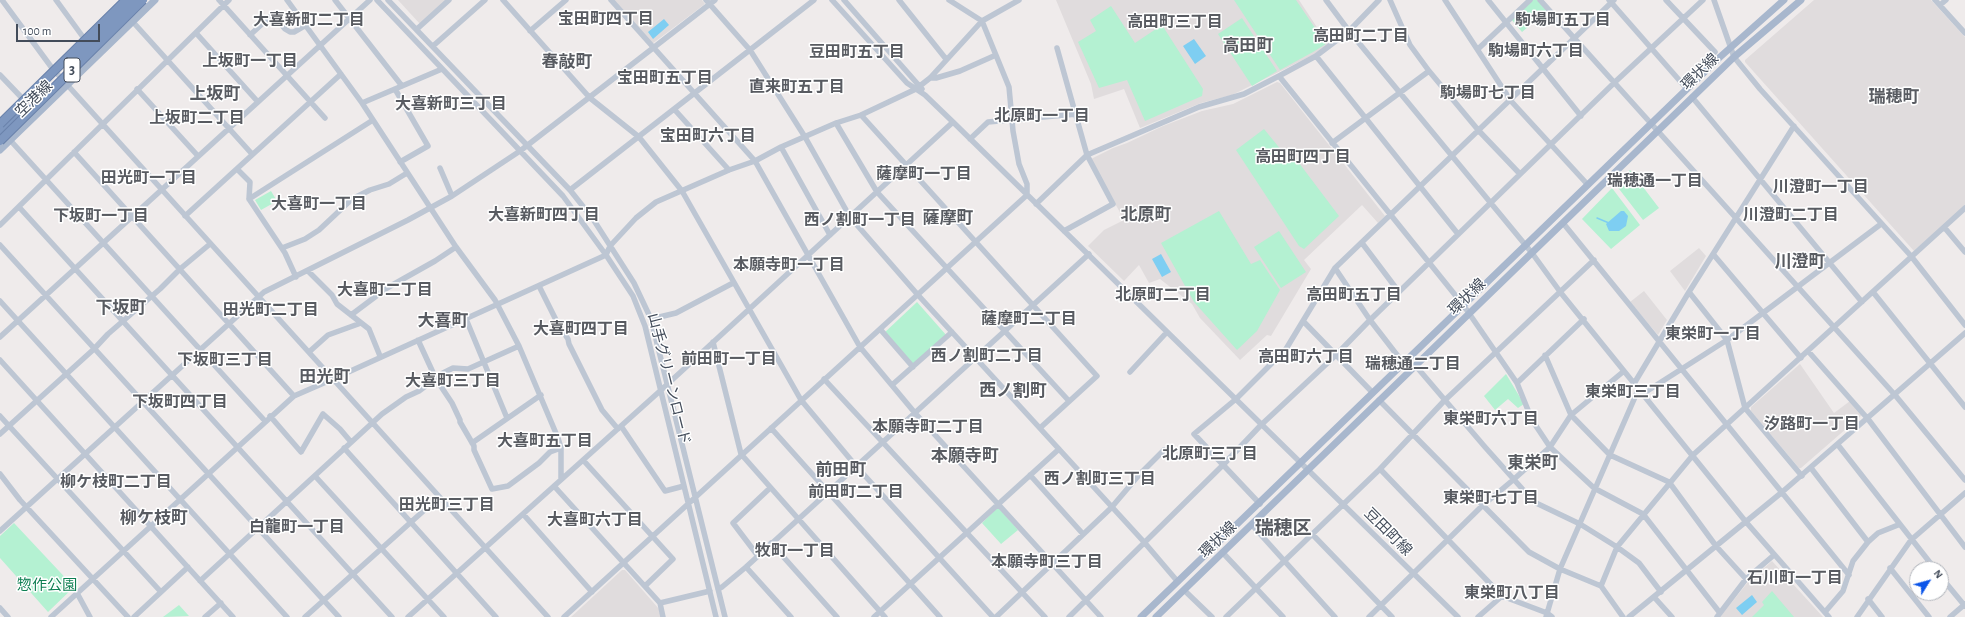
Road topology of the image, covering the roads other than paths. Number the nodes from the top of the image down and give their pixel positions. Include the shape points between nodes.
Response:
1 (2, 0) edge
2 (56, 0) edge
3 (122, 0) edge
4 (126, 0) edge
5 (135, 0) edge
6 (144, 0) edge
7 (154, 0) edge
8 (219, 0) edge
9 (229, 0) edge
10 (288, 0) edge
11 (335, 0) edge
12 (370, 0) edge
13 (377, 0) edge
14 (388, 0) edge
15 (449, 0) edge
16 (485, 0) edge
17 (503, 0) edge
18 (566, 0) edge
19 (611, 0) edge
20 (715, 0) edge
21 (814, 0) edge
22 (832, 0) edge
23 (844, 0) edge
24 (899, 0) edge
25 (949, 0) edge
26 (1326, 0) edge
27 (1379, 0) edge
28 (1390, 0) edge
29 (1446, 0) edge
30 (1488, 0) edge
31 (1530, 0) edge
32 (1540, 0) edge
33 (1666, 0) edge
34 (1703, 0) edge
35 (1714, 0) edge
36 (1784, 0) edge
37 (1801, 0) edge
38 (1935, 0) edge
39 (1946, 0) edge
40 (1016, 1) edge
41 (1612, 1) edge
42 (708, 2) edge
43 (224, 5) junction
44 (1940, 6) junction
45 (349, 18) junction
46 (1682, 19) junction
47 (982, 21) junction
48 (133, 22) junction
49 (1507, 22) junction
50 (306, 25) junction
51 (416, 29) junction
52 (530, 31) junction
53 (1349, 31) junction
54 (196, 33) junction
55 (1965, 34) edge
56 (250, 35) junction
57 (83, 37) junction
58 (1575, 38) junction
59 (320, 45) junction
60 (433, 46) junction
61 (1731, 46) junction
62 (653, 48) junction
63 (1057, 48) dead end
64 (1651, 48) junction
65 (1478, 49) junction
66 (750, 50) junction
67 (1715, 52) dead end
68 (996, 55) junction
69 (1316, 56) junction
70 (1734, 57) junction
71 (946, 59) junction
72 (167, 60) junction
73 (52, 68) junction
74 (442, 68) junction
75 (1543, 68) junction
76 (1429, 71) junction
77 (341, 74) junction
78 (0, 75) edge
79 (287, 75) junction
80 (1279, 76) junction
81 (930, 78) junction
82 (1614, 82) junction
83 (67, 85) junction
84 (402, 86) junction
85 (918, 88) junction
86 (137, 89) junction
87 (395, 89) junction
88 (1687, 89) junction
89 (1400, 93) junction
90 (694, 94) junction
91 (1692, 97) junction
92 (22, 98) junction
93 (590, 98) junction
94 (311, 101) junction
95 (1511, 101) junction
96 (258, 102) junction
97 (362, 103) junction
98 (674, 109) junction
99 (1077, 114) junction
100 (861, 115) junction
101 (1581, 116) junction
102 (325, 118) dead end
103 (1365, 118) junction
104 (0, 119) edge
105 (373, 120) junction
106 (1013, 120) junction
107 (953, 122) junction
108 (836, 123) junction
109 (1652, 123) junction
110 (0, 124) edge
111 (102, 125) junction
112 (1794, 126) junction
113 (228, 128) junction
114 (1658, 130) junction
115 (1479, 131) junction
116 (0, 134) edge
117 (639, 137) junction
118 (805, 137) junction
119 (970, 139) junction
120 (10, 140) junction
121 (0, 141) edge
122 (1332, 143) junction
123 (526, 145) junction
124 (1551, 145) junction
125 (781, 147) junction
126 (0, 150) edge
127 (520, 151) junction
128 (74, 152) junction
129 (252, 154) junction
130 (1087, 155) junction
131 (198, 156) junction
132 (1452, 157) junction
133 (754, 161) junction
134 (400, 162) junction
135 (906, 165) junction
136 (440, 168) dead end
137 (236, 169) junction
138 (729, 170) junction
139 (407, 173) junction
140 (1520, 174) junction
141 (1760, 179) junction
142 (46, 180) junction
143 (1588, 185) junction
144 (1419, 186) junction
145 (161, 189) junction
146 (570, 190) junction
147 (682, 190) junction
148 (877, 192) junction
149 (1027, 195) junction
150 (452, 196) junction
151 (249, 199) junction
152 (1490, 203) junction
153 (1036, 204) junction
154 (19, 207) junction
155 (430, 208) junction
156 (1965, 208) edge
157 (1389, 215) junction
158 (132, 216) junction
159 (185, 216) junction
160 (850, 217) junction
161 (1737, 217) junction
162 (1563, 223) junction
163 (1881, 224) junction
164 (0, 225) edge
165 (1944, 227) junction
166 (1064, 231) junction
167 (1458, 234) junction
168 (830, 235) junction
169 (104, 242) junction
170 (976, 242) junction
171 (1362, 243) junction
172 (210, 244) junction
173 (0, 245) edge
174 (1526, 245) junction
175 (610, 246) junction
176 (456, 247) junction
177 (282, 248) junction
178 (1965, 252) edge
179 (1532, 253) junction
180 (1089, 254) junction
181 (1713, 254) junction
182 (606, 255) junction
183 (807, 256) junction
184 (1911, 256) junction
185 (1594, 260) junction
186 (1428, 263) junction
187 (1829, 263) junction
188 (947, 268) junction
189 (1335, 268) junction
190 (74, 269) junction
191 (180, 269) junction
192 (308, 271) junction
193 (296, 277) junction
194 (733, 283) junction
195 (539, 286) junction
196 (1798, 286) junction
197 (1399, 292) junction
198 (1689, 292) junction
199 (1873, 292) junction
200 (1561, 293) junction
201 (45, 295) junction
202 (918, 295) junction
203 (152, 297) junction
204 (258, 297) junction
205 (0, 301) edge
206 (1862, 302) junction
207 (497, 304) junction
208 (1033, 304) junction
209 (1464, 306) junction
210 (749, 309) junction
211 (1763, 313) junction
212 (1468, 314) junction
213 (351, 315) junction
214 (466, 319) junction
215 (1584, 319) junction
216 (651, 320) junction
217 (1370, 320) junction
218 (18, 321) junction
219 (122, 321) junction
220 (1303, 321) junction
221 (229, 323) junction
222 (361, 323) junction
223 (1965, 325) edge
224 (1835, 327) junction
225 (880, 329) junction
226 (1004, 330) junction
227 (952, 332) junction
228 (1167, 332) junction
229 (1965, 333) edge
230 (0, 337) edge
231 (418, 340) junction
232 (1659, 340) junction
233 (1727, 340) junction
234 (713, 342) junction
235 (519, 346) junction
236 (860, 347) junction
237 (94, 349) junction
238 (200, 350) junction
239 (309, 352) junction
240 (1808, 352) junction
241 (1496, 353) junction
242 (1545, 355) junction
243 (380, 356) junction
244 (1335, 356) junction
245 (975, 357) junction
246 (1801, 358) junction
247 (0, 360) edge
248 (483, 363) junction
249 (1404, 364) junction
250 (1929, 364) junction
251 (1415, 365) junction
252 (913, 367) junction
253 (1682, 369) junction
254 (1624, 371) junction
255 (1130, 372) dead end
256 (66, 374) junction
257 (172, 375) junction
258 (333, 379) junction
259 (436, 379) junction
260 (824, 379) junction
261 (1635, 382) junction
262 (667, 383) junction
263 (1517, 383) junction
264 (892, 386) junction
265 (1639, 388) junction
266 (660, 391) junction
267 (1373, 393) junction
268 (1644, 393) junction
269 (541, 395) junction
270 (1895, 395) junction
271 (294, 396) junction
272 (1236, 399) junction
273 (801, 400) junction
274 (1379, 400) junction
275 (38, 401) junction
276 (1444, 401) junction
277 (142, 402) junction
278 (1069, 402) junction
279 (1965, 407) edge
280 (1746, 408) junction
281 (915, 413) junction
282 (1571, 415) junction
283 (0, 416) edge
284 (270, 416) junction
285 (507, 418) junction
286 (1868, 419) junction
287 (265, 421) junction
288 (372, 423) junction
289 (8, 425) junction
290 (1261, 425) junction
291 (1726, 426) junction
292 (115, 427) junction
293 (619, 428) junction
294 (771, 428) junction
295 (1040, 428) junction
296 (0, 434) edge
297 (1413, 436) junction
298 (351, 442) junction
299 (882, 442) junction
300 (472, 443) junction
301 (1838, 445) junction
302 (1550, 447) junction
303 (237, 448) junction
304 (344, 448) junction
305 (562, 448) junction
306 (1059, 449) junction
307 (1164, 450) dead end
308 (85, 454) junction
309 (741, 454) junction
310 (1692, 454) junction
311 (1610, 455) junction
312 (582, 460) junction
313 (1301, 464) junction
314 (1223, 465) junction
315 (856, 466) junction
316 (1811, 468) junction
317 (1380, 469) junction
318 (1307, 470) junction
319 (0, 474) edge
320 (208, 474) junction
321 (1030, 474) junction
322 (315, 476) junction
323 (1802, 476) junction
324 (58, 479) junction
325 (561, 479) junction
326 (1513, 480) junction
327 (1965, 480) edge
328 (1669, 482) junction
329 (554, 486) junction
330 (684, 486) junction
331 (770, 488) junction
332 (1594, 488) junction
333 (828, 492) junction
334 (1781, 493) junction
335 (1965, 493) edge
336 (440, 497) junction
337 (695, 498) junction
338 (180, 499) junction
339 (286, 502) junction
340 (999, 503) junction
341 (689, 504) junction
342 (1260, 504) junction
343 (1344, 504) junction
344 (1482, 506) junction
345 (27, 507) junction
346 (1111, 508) junction
347 (523, 514) junction
348 (1643, 514) junction
349 (1940, 515) junction
350 (798, 519) junction
351 (411, 522) junction
352 (1746, 522) junction
353 (1580, 524) junction
354 (1252, 525) junction
355 (1898, 525) junction
356 (151, 526) junction
357 (258, 528) junction
358 (0, 531) edge
359 (967, 533) junction
360 (1083, 534) junction
361 (1312, 535) junction
362 (652, 536) junction
363 (1448, 538) junction
364 (1911, 540) junction
365 (1144, 542) junction
366 (1868, 542) junction
367 (771, 543) junction
368 (1716, 546) junction
369 (1617, 547) junction
370 (381, 548) junction
371 (485, 548) junction
372 (1965, 548) edge
373 (124, 552) junction
374 (1223, 553) junction
375 (230, 554) junction
376 (1774, 555) junction
377 (758, 556) junction
378 (938, 558) junction
379 (1284, 561) junction
380 (1928, 561) edge
381 (1052, 562) junction
382 (623, 563) junction
383 (188, 567) junction
384 (746, 567) junction
385 (1890, 568) junction
386 (1560, 569) junction
387 (1686, 571) junction
388 (457, 573) junction
389 (1412, 573) junction
390 (352, 574) junction
391 (1849, 575) junction
392 (94, 578) junction
393 (1746, 579) junction
394 (200, 580) junction
395 (1178, 582) junction
396 (910, 584) junction
397 (644, 586) junction
398 (1601, 586) junction
399 (1949, 586) edge
400 (718, 589) junction
401 (1256, 589) junction
402 (710, 590) junction
403 (1184, 590) junction
404 (161, 592) junction
405 (592, 592) junction
406 (1022, 592) junction
407 (1661, 592) junction
408 (77, 594) junction
409 (1502, 596) junction
410 (1654, 597) junction
411 (428, 599) junction
412 (324, 600) junction
413 (1868, 600) junction
414 (1086, 601) junction
415 (660, 602) junction
416 (221, 603) junction
417 (1381, 605) junction
418 (1965, 605) edge
419 (0, 608) edge
420 (880, 612) junction
421 (1718, 615) edge
422 (1827, 615) edge
423 (1548, 616) edge
424 (8, 617) edge
425 (51, 617) edge
426 (90, 617) edge
427 (128, 617) edge
428 (134, 617) edge
429 (206, 617) edge
430 (233, 617) edge
431 (287, 617) edge
432 (305, 617) edge
433 (339, 617) edge
434 (392, 617) edge
435 (408, 617) edge
436 (444, 617) edge
437 (496, 617) edge
438 (548, 617) edge
439 (564, 617) edge
440 (663, 617) edge
441 (716, 617) edge
442 (725, 617) edge
443 (791, 617) edge
444 (836, 617) edge
445 (874, 617) edge
446 (885, 617) edge
447 (940, 617) edge
448 (994, 617) edge
449 (1045, 617) edge
450 (1069, 617) edge
451 (1101, 617) edge
452 (1141, 617) edge
453 (1156, 617) edge
454 (1212, 617) edge
455 (1226, 617) edge
456 (1283, 617) edge
457 (1335, 617) edge
458 (1369, 617) edge
459 (1392, 617) edge
460 (1458, 617) edge
461 (1478, 617) edge
462 (1623, 617) edge
463 (1629, 617) edge
464 (1672, 617) edge
465 (1857, 617) edge
466 (1882, 617) edge
467 (1929, 617) edge
468 (1950, 617) edge

1 - 73 street
2 - 57 street
3 - 57 main road, 空港線
4 - 110 highway, 3, bridge
5 - 116 highway, bridge
6 - 121 highway, 3, bridge
7 - 48 main road, 空港線
8 - 43 street
9 - 43 street
10 - 50 street
11 - 45 street
12 - 45 street
13 - 74 street, 山手グリーンロード
14 - 51 street, 山手グリーンロード
15 - 51 street
16 - 60 street
17 - 52 street
18 - 52 street
19 - 62 street
20 - 42 street
21 - 66 street
22 - 85 street via 907,83
23 - 85 street
24 - 71 street
25 - 47 street
26 - 53 street
27 - 53 street
28 - 76 street via 1410,45
29 - 65 street
30 - 49 street
31 - 49 street
32 - 58 street
33 - 46 street
34 - 46 street
35 - 61 street
36 - 61 main road, 環状線
37 - 70 main road, 環状線
38 - 44 street
39 - 44 street
40 - 47 street
41 - 58 street
41 - 64 street
42 - 62 street
42 - 66 street
43 - 54 street
43 - 56 street
44 - 55 street
45 - 59 street
45 - 84 street
46 - 64 street
46 - 67 street
47 - 68 street
47 - 71 street
48 - 72 street
48 - 83 main road, 空港線
49 - 65 street
49 - 75 street
50 - 56 street via 290,32 274,14
50 - 59 street
51 - 60 street, 山手グリーンロード
52 - 93 street
53 - 69 street
53 - 89 street
54 - 72 street
54 - 96 street
56 - 79 street
57 - 73 main road, 空港線
58 - 75 street
58 - 82 street
59 - 77 street
59 - 79 street
60 - 123 street, 山手グリーンロード
61 - 70 street
61 - 88 main road, 環状線
62 - 90 street
62 - 93 street
63 - 99 street
64 - 82 street
64 - 88 street
65 - 95 street
66 - 90 street
66 - 118 street
68 - 81 street via 960,71
68 - 106 street via 1009,87
69 - 80 street
69 - 103 street
70 - 91 main road, 環状線
70 - 112 street
71 - 81 street
72 - 86 street
72 - 113 street
73 - 83 street
73 - 92 main road, 空港線
74 - 84 street
74 - 127 street, 山手グリーンロード
75 - 95 street
75 - 101 street
76 - 89 street
76 - 115 street
77 - 94 street
77 - 97 street
78 - 92 street
79 - 94 street
79 - 96 street
80 - 122 street
80 - 130 street via 1244,94 1199,107
81 - 85 street
82 - 101 street
82 - 109 street
83 - 111 street
83 - 120 main road, 空港線
84 - 87 street
85 - 100 street
85 - 107 street, 豆田町線
86 - 111 street
86 - 131 street
87 - 97 street
87 - 134 street via 428,146
88 - 109 main road, 環状線
89 - 103 street
89 - 132 street
90 - 98 street
90 - 133 street
91 - 114 main road, 環状線
91 - 141 street
92 - 104 main road, 空港線
93 - 117 street
93 - 123 street
94 - 102 street
94 - 129 street
95 - 115 street
95 - 124 street
96 - 113 street
97 - 105 street
98 - 117 street
98 - 138 street
99 - 106 street
99 - 130 street
100 - 108 street
100 - 135 street
101 - 124 street
103 - 122 street
103 - 144 street
105 - 134 street
105 - 151 street
106 - 119 street via 988,122
106 - 149 street via 1019,164 1027,184
107 - 119 street, 豆田町線
107 - 135 street
108 - 118 street
108 - 148 street
109 - 114 street
109 - 143 main road, 環状線
111 - 128 street
111 - 145 street
112 - 141 street
112 - 163 street
113 - 129 street
113 - 131 street
114 - 161 street
114 - 162 main road, 環状線
115 - 132 street
115 - 140 street
117 - 146 street
117 - 147 street
118 - 125 street
118 - 160 street
119 - 149 street, 豆田町線
120 - 126 main road, 空港線
120 - 142 street
122 - 157 street
123 - 127 street
123 - 146 street, 山手グリーンロード
124 - 140 street
124 - 143 street
125 - 133 street
125 - 168 street
127 - 150 street
127 - 182 street, 山手グリーンロード via 563,196
128 - 142 street
128 - 158 street
129 - 137 street
130 - 153 street
130 - 166 street via 1113,204
131 - 145 street
132 - 144 street
132 - 152 street
133 - 138 street
133 - 183 street
134 - 139 street
135 - 148 street
135 - 170 street
136 - 150 street
137 - 151 street via 250,182
137 - 159 street
138 - 147 street
139 - 155 street
139 - 177 street via 389,184 352,199 319,230
140 - 152 street
141 - 161 street
141 - 187 street
142 - 154 street
142 - 169 street
143 - 174 main road, 環状線
144 - 157 street
144 - 167 street
145 - 158 street
145 - 159 street
146 - 175 street, 山手グリーンロード
147 - 175 street via 656,202 636,218
147 - 194 street
148 - 160 street
148 - 188 street
149 - 153 street, 豆田町線
149 - 170 street
150 - 155 street
151 - 177 street
152 - 167 street
152 - 174 street
153 - 166 street, 豆田町線
154 - 164 street
154 - 190 street
155 - 176 street
155 - 192 street
156 - 165 street
157 - 171 street
157 - 186 street
158 - 169 street
158 - 191 street
159 - 172 street
160 - 168 street
160 - 202 street
161 - 181 street
161 - 196 street
162 - 179 main road, 環状線
162 - 185 street
163 - 184 street
163 - 187 street
165 - 178 street
165 - 184 street
166 - 180 street, 豆田町線
167 - 186 street
168 - 183 street
169 - 190 street
169 - 203 street
170 - 188 street
170 - 208 street
171 - 189 street
171 - 197 street
172 - 191 street
172 - 204 street
173 - 201 street
174 - 179 street
174 - 209 main road, 環状線
175 - 182 street
175 - 216 street, 山手グリーンロード via 634,283
176 - 207 street
176 - 213 street via 387,288
177 - 193 street
179 - 200 street
179 - 212 main road, 環状線
180 - 208 street
180 - 228 street, 豆田町線
181 - 198 street
181 - 211 street
182 - 195 street
182 - 266 street, 山手グリーンロード via 639,310
183 - 210 street
183 - 236 street
184 - 199 street
184 - 223 street
185 - 200 street
185 - 232 street
186 - 197 street
186 - 209 street
187 - 196 street
187 - 206 street
188 - 202 street
188 - 226 street
189 - 217 street
189 - 220 street
190 - 201 street
190 - 219 street
191 - 203 street
191 - 221 street
192 - 193 street
192 - 213 street via 332,295 337,304
193 - 204 street
194 - 210 street
194 - 216 street via 676,313
195 - 207 street
195 - 293 street via 602,410
196 - 211 street
196 - 224 street
197 - 217 street
198 - 232 street
198 - 233 street
199 - 206 street
199 - 250 street
200 - 215 street
200 - 241 street
201 - 218 street
201 - 237 street
202 - 225 street
202 - 227 street
203 - 219 street
203 - 238 street
204 - 221 street
204 - 239 street
205 - 218 street
206 - 224 street
207 - 214 street
207 - 235 street
208 - 226 street
208 - 278 street via 1097,376
209 - 212 street
209 - 249 main road, 環状線
210 - 234 street
210 - 273 street
211 - 233 street
211 - 246 street
212 - 241 street
212 - 251 main road, 環状線
213 - 222 street
214 - 231 street
214 - 248 street
215 - 242 street
215 - 254 street
216 - 262 street, 山手グリーンロード
217 - 244 street
217 - 249 street
218 - 230 street
218 - 256 street
219 - 237 street
219 - 257 street
220 - 244 street
220 - 272 street via 1286,349
221 - 238 street
221 - 271 street
222 - 239 street via 328,335
222 - 243 street via 369,329
224 - 240 street
224 - 270 street
225 - 236 street
225 - 252 street
226 - 245 street
226 - 278 street
227 - 245 street
227 - 252 street
228 - 255 street
228 - 272 street, 豆田町線
229 - 250 street
231 - 243 street
231 - 259 street
232 - 253 street
232 - 261 street
233 - 253 street
233 - 280 street
234 - 262 street
234 - 309 street
235 - 248 street
235 - 269 street
236 - 260 street
236 - 264 street
237 - 256 street
237 - 277 street
238 - 257 street
238 - 287 street
239 - 258 street
240 - 246 street
240 - 286 street
241 - 263 street
241 - 276 street
242 - 263 street
242 - 282 street
243 - 258 street
244 - 267 street
244 - 290 street
245 - 281 street
245 - 295 street
246 - 280 street
247 - 275 street
248 - 259 street via 468,369 453,368
248 - 285 street
249 - 267 main road, 環状線
250 - 270 street
250 - 279 street
251 - 274 main road, 環状線
251 - 276 street
252 - 264 street
253 - 268 street
253 - 291 street
254 - 261 street
254 - 282 street
256 - 275 street
256 - 292 street
257 - 277 street
257 - 303 street
258 - 271 street
258 - 288 street
259 - 288 street via 406,397
259 - 300 street via 452,403
260 - 273 street
260 - 299 street
261 - 265 street
262 - 266 street
262 - 337 street, 山手グリーンロード
263 - 302 street via 1532,420
264 - 281 street
265 - 268 street
265 - 311 street
266 - 293 street
266 - 330 street, 山手グリーンロード
267 - 313 main road, 環状線
268 - 310 street
269 - 285 street
269 - 305 street
270 - 286 street
270 - 327 street
271 - 284 street
272 - 290 street, 豆田町線
272 - 314 street via 1194,434
273 - 294 street
273 - 315 street
274 - 297 street
274 - 318 main road, 環状線
275 - 289 street
275 - 308 street
276 - 297 street
276 - 326 street
277 - 292 street
277 - 320 street
278 - 295 street
280 - 291 street
280 - 323 street
281 - 299 street
281 - 340 street
282 - 302 street
282 - 311 street
283 - 289 street
284 - 287 street
284 - 298 street via 301,452 323,414
285 - 300 street
286 - 301 street
286 - 349 street
287 - 303 street
288 - 298 street
288 - 336 street
289 - 296 street
289 - 324 street
290 - 313 street, 豆田町線
290 - 314 street
291 - 310 street
291 - 334 street
292 - 308 street
292 - 338 street
293 - 312 street
293 - 330 street via 665,491
294 - 309 street
294 - 333 street
295 - 306 street
297 - 317 street
297 - 344 street
298 - 304 street
299 - 315 street
299 - 359 street
300 - 305 street via 492,489 508,486 550,452
301 - 316 street
301 - 355 street
302 - 326 street
302 - 332 street
303 - 320 street
303 - 339 street
304 - 322 street
304 - 351 street
305 - 325 street
306 - 321 street
306 - 346 street
307 - 346 street
308 - 324 street
308 - 356 street
309 - 331 street
309 - 337 street
310 - 328 street
310 - 352 street
311 - 328 street
311 - 332 street
312 - 325 street
312 - 362 street
313 - 318 street, 豆田町線
313 - 342 main road, 環状線
314 - 342 street
314 - 365 street
315 - 333 street
315 - 378 street
316 - 323 street
316 - 366 street
317 - 343 street
317 - 363 street
318 - 343 street, 豆田町線
318 - 354 main road, 環状線
319 - 345 street
320 - 338 street
320 - 357 street
321 - 340 street
321 - 360 street
322 - 339 street
322 - 370 street
323 - 334 street
324 - 345 street
324 - 373 street
325 - 329 street
326 - 344 street
326 - 353 street via 1534,502
328 - 348 street
328 - 368 street
329 - 347 street
329 - 382 street
330 - 341 street, 山手グリーンロード
331 - 350 street
331 - 377 street via 733,522
332 - 348 street
332 - 353 street
333 - 350 street
333 - 396 street
334 - 352 street
334 - 391 street
335 - 349 street
336 - 351 street
336 - 371 street
337 - 341 street
337 - 400 street, 山手グリーンロード
338 - 356 street
338 - 375 street
339 - 357 street
339 - 390 street
340 - 359 street
340 - 381 street
341 - 362 street
341 - 402 street, 山手グリーンロード
342 - 395 main road, 環状線
343 - 361 street
343 - 389 street, 豆田町線
344 - 363 street
344 - 386 street via 1529,552
345 - 358 street
345 - 392 street
346 - 360 street
346 - 365 street
347 - 371 street
347 - 405 street
348 - 369 street
348 - 387 street
349 - 364 street
349 - 372 street
350 - 367 street
350 - 420 street
351 - 370 street
351 - 388 street
352 - 368 street
352 - 376 street
353 - 369 street
353 - 386 street
354 - 374 main road, 環状線
354 - 379 street
355 - 364 street
355 - 366 street via 1883,530
356 - 373 street
356 - 383 street
357 - 375 street
357 - 412 street
359 - 378 street
359 - 406 street
360 - 381 street
361 - 379 street
361 - 417 street
362 - 382 street
362 - 397 street via 673,559
363 - 389 street
363 - 409 street
364 - 380 street
364 - 385 street
365 - 395 street
365 - 414 street
366 - 391 street via 1853,561
367 - 377 street
367 - 444 street
368 - 387 street
368 - 393 street
369 - 398 street
369 - 407 street via 1639,563
370 - 390 street
370 - 411 street
371 - 388 street
371 - 438 street
373 - 392 street
373 - 404 street
374 - 401 street
374 - 403 main road, 環状線
375 - 394 street
375 - 431 street
376 - 393 street
376 - 422 street
377 - 384 street
378 - 396 street
378 - 448 street
379 - 401 street
379 - 457 street
381 - 406 street
381 - 414 street
382 - 397 street
382 - 405 street
383 - 394 street
383 - 404 street
384 - 400 street
384 - 443 street
385 - 413 street
385 - 467 street
386 - 398 street
386 - 423 street
387 - 407 street
387 - 421 street
388 - 411 street
388 - 437 street
389 - 417 street
389 - 460 street, 豆田町線
390 - 412 street
390 - 434 street
391 - 422 street via 1844,591
392 - 408 street
392 - 427 street
393 - 421 street
394 - 416 street
395 - 452 main road, 環状線
396 - 420 street
396 - 447 street
397 - 415 street
398 - 462 street
399 - 418 street
400 - 442 street, 山手グリーンロード
401 - 455 street
401 - 456 street
402 - 415 street
402 - 441 street, 山手グリーンロード
403 - 453 main road, 環状線
403 - 454 street
404 - 428 street
405 - 439 street
406 - 448 street
406 - 449 street
407 - 410 street
408 - 425 street
408 - 426 street
409 - 423 street
409 - 461 street
410 - 463 street
410 - 464 street
411 - 435 street
411 - 436 street
412 - 432 street
412 - 433 street
413 - 465 street
413 - 466 street
414 - 450 street
414 - 451 street
415 - 440 street
416 - 429 street
416 - 430 street
417 - 458 street
417 - 459 street
418 - 468 street
419 - 424 street
420 - 445 street
420 - 446 street

